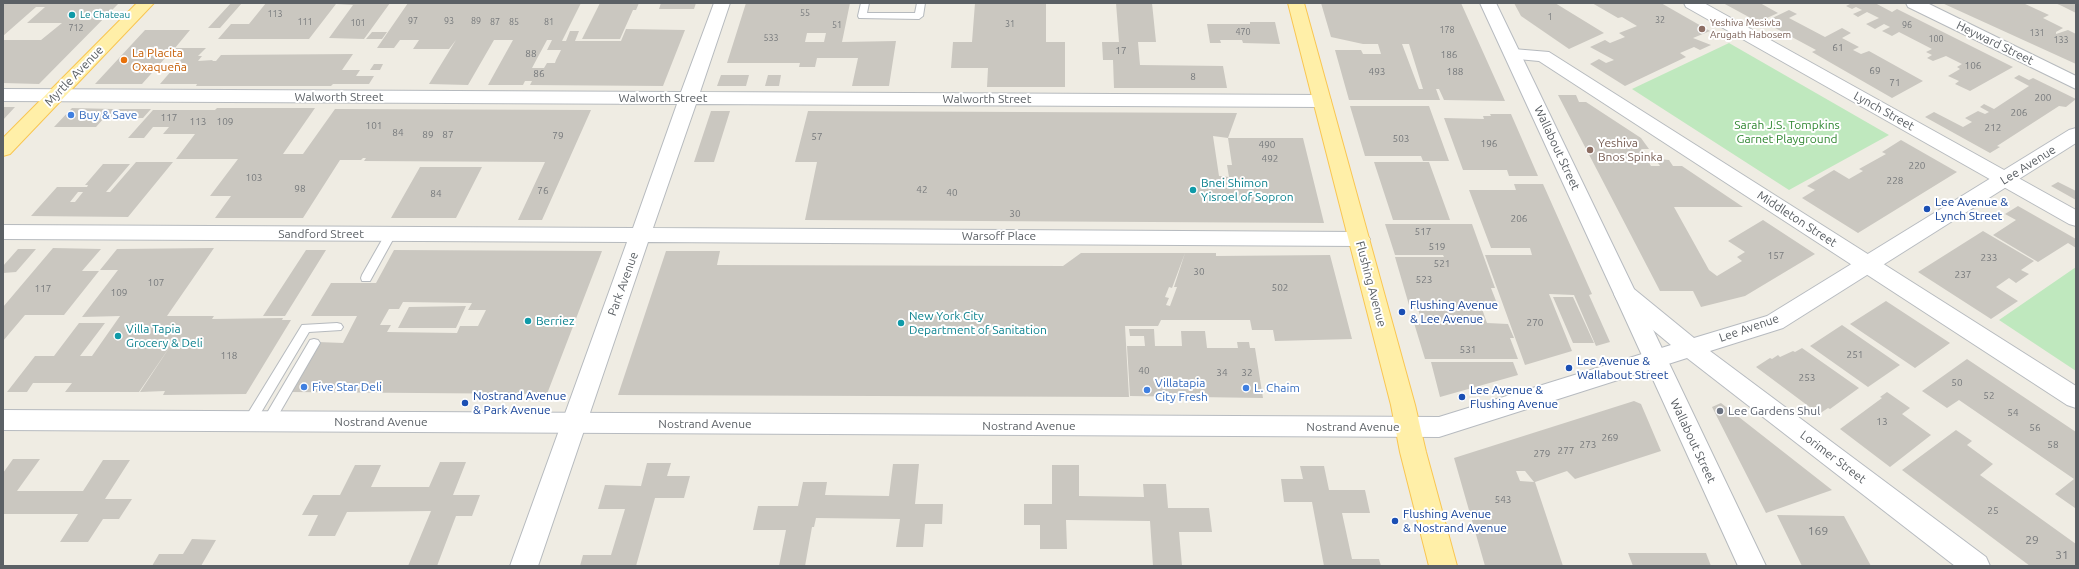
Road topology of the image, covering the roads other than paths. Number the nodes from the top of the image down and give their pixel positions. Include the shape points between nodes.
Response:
1 (146, 3) edge
2 (722, 3) edge
3 (865, 3) edge
4 (921, 3) edge
5 (1296, 3) edge
6 (1488, 3) edge
7 (1692, 3) edge
8 (1914, 3) edge
9 (1513, 54) junction
10 (2076, 83) edge
11 (3, 95) edge
12 (56, 95) junction
13 (688, 98) junction
14 (1322, 101) junction
15 (2076, 134) edge
16 (3, 150) edge
17 (2005, 179) junction
18 (2076, 219) edge
19 (3, 232) edge
20 (391, 234) junction
21 (640, 236) junction
22 (1359, 239) junction
23 (1870, 264) junction
24 (366, 278) dead end
25 (1625, 294) junction
26 (337, 327) dead end
27 (314, 343) dead end
28 (1691, 349) junction
29 (1655, 359) junction
30 (2076, 398) edge
31 (3, 420) edge
32 (258, 422) junction
33 (573, 424) junction
34 (1408, 427) junction
35 (524, 566) edge
36 (1443, 566) edge
37 (1752, 566) edge
38 (1976, 566) edge

1 - 12 main road, Myrtle Avenue
2 - 13 street, Park Avenue
3 - 4 lane via 862,16 919,16
5 - 14 main road, Flushing Avenue
6 - 9 street, Wallabout Street
7 - 17 street, Lynch Street
8 - 10 street, Heyward Street
9 - 23 street, Middleton Street via 1543,56
9 - 25 street, Wallabout Street
11 - 12 street, Walworth Street
12 - 13 street, Walworth Street
12 - 16 main road, Myrtle Avenue
13 - 14 street, Walworth Street
13 - 21 street, Park Avenue
14 - 22 main road, Flushing Avenue
15 - 17 street, Lee Avenue
17 - 18 street, Lynch Street
17 - 23 street, Lee Avenue
19 - 20 street, Sandford Street
20 - 21 street, Sandford Street
20 - 24 lane
21 - 22 street, Warsoff Place via 778,234
21 - 33 street, Park Avenue
22 - 34 main road, Flushing Avenue
23 - 28 street, Lee Avenue via 1775,322
23 - 30 street, Middleton Street
25 - 28 street, Wallabout Street
25 - 29 street, Wallabout Street
26 - 32 lane via 306,328
27 - 32 lane
28 - 29 street, Lee Avenue
28 - 38 street, Lorimer Street
29 - 34 street, Lee Avenue via 1439,427
29 - 37 street, Wallabout Street
31 - 32 street, Nostrand Avenue
32 - 33 street, Nostrand Avenue
33 - 34 street, Nostrand Avenue
33 - 35 street, Park Avenue
34 - 36 main road, Flushing Avenue

